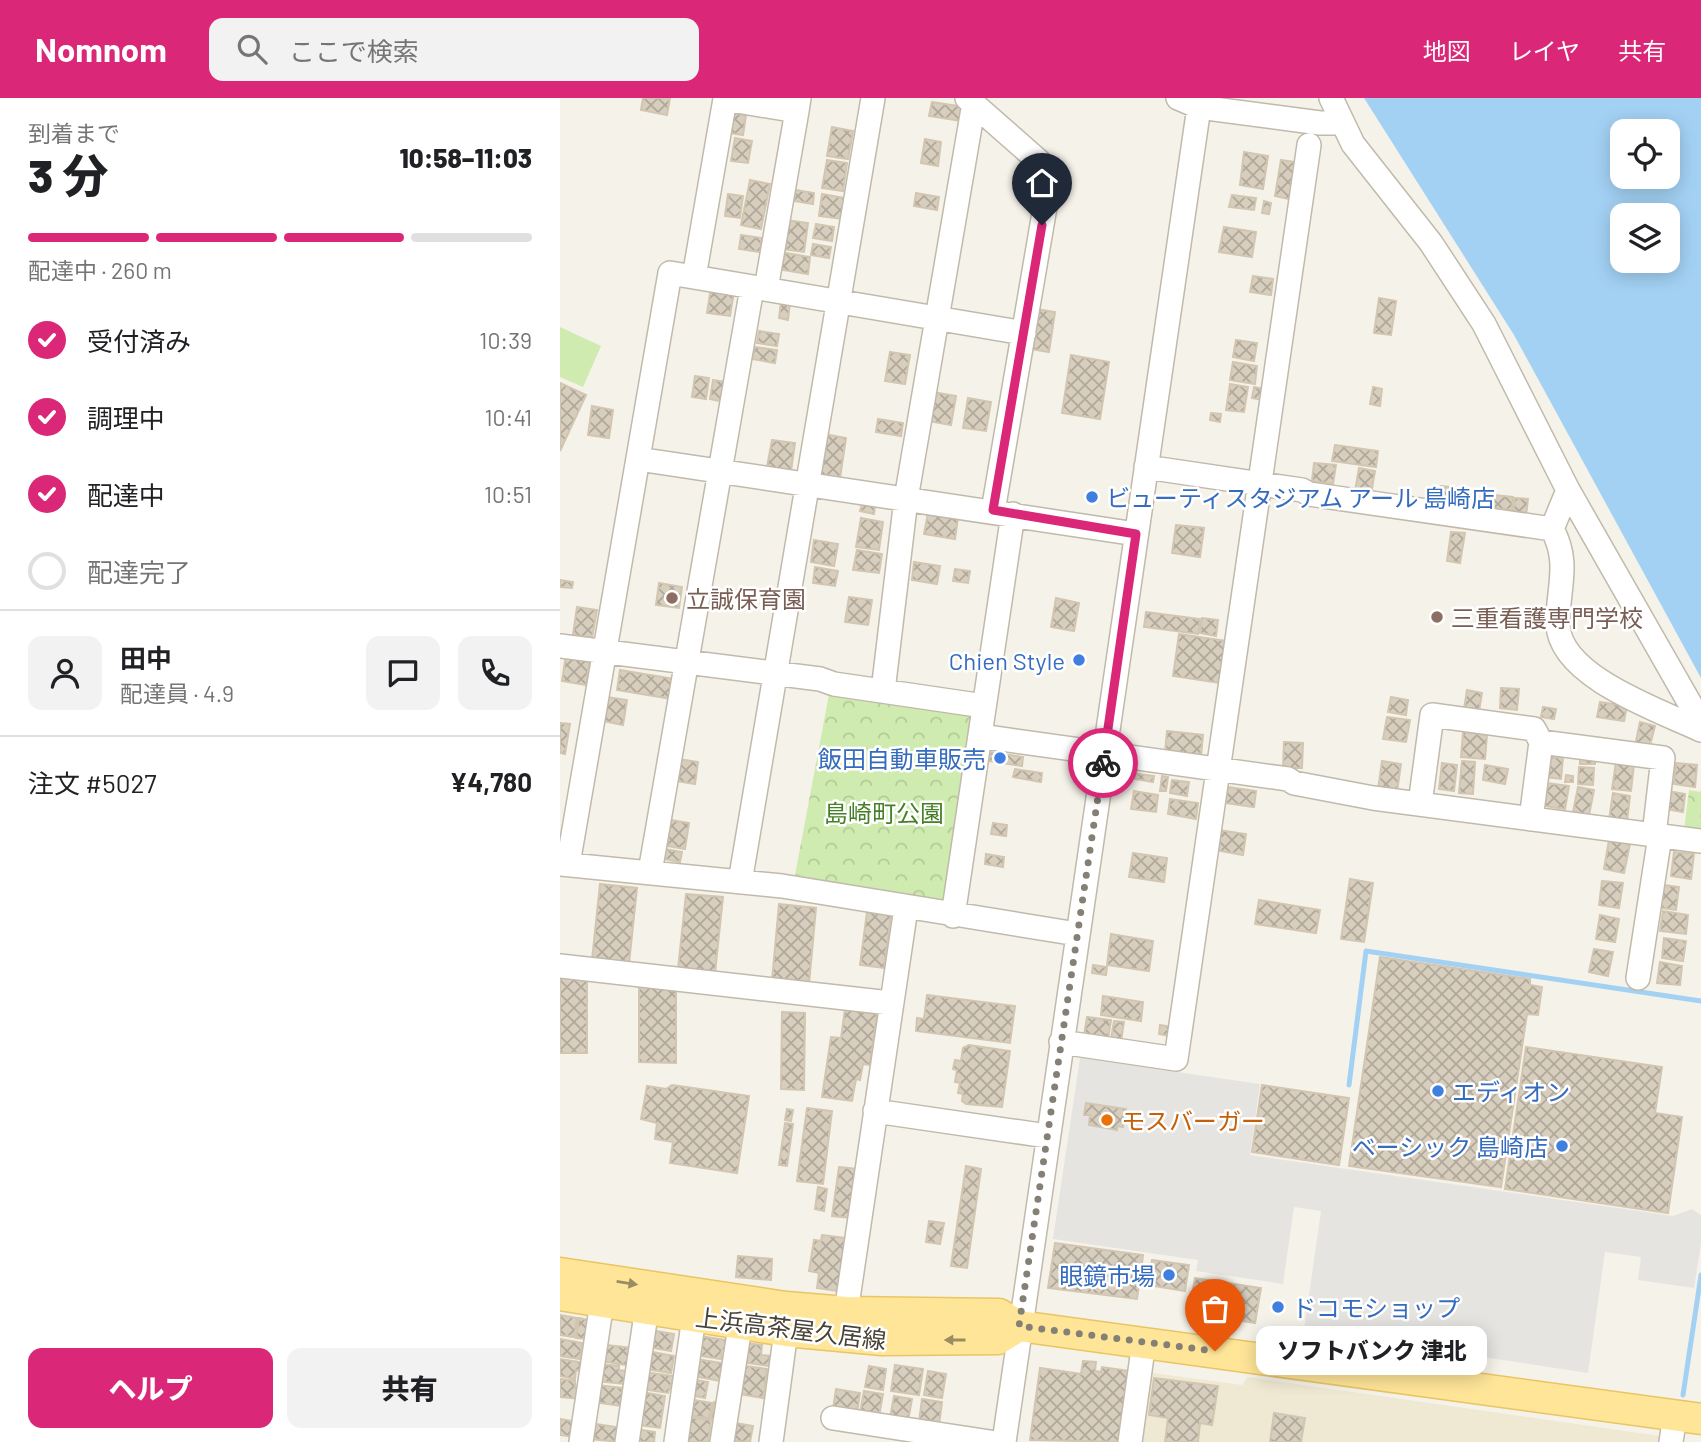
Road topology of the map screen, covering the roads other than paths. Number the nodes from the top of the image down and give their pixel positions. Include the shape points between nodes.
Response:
1 (873, 98) edge
2 (1178, 98) edge
3 (1331, 98) edge
4 (970, 100) edge
5 (798, 104) edge
6 (1199, 107) junction
7 (1342, 123) junction
8 (1309, 145) dead end
9 (694, 277) junction
10 (759, 288) junction
11 (838, 302) junction
12 (936, 319) junction
13 (1024, 333) junction
14 (638, 459) junction
15 (1146, 467) junction
16 (720, 471) junction
17 (807, 483) junction
18 (1260, 483) junction
19 (1568, 490) junction
20 (906, 499) junction
21 (1003, 512) junction
22 (1552, 529) junction
23 (1136, 534) junction
24 (560, 646) edge
25 (604, 652) junction
26 (687, 662) junction
27 (775, 673) junction
28 (883, 691) junction
29 (984, 706) junction
30 (1701, 723) edge
31 (1701, 730) edge
32 (980, 736) junction
33 (1541, 742) junction
34 (1104, 754) junction
35 (1217, 769) junction
36 (1420, 804) junction
37 (1531, 819) junction
38 (1657, 835) junction
39 (1701, 841) edge
40 (564, 864) edge
41 (650, 872) junction
42 (740, 882) junction
43 (906, 908) junction
44 (953, 916) junction
45 (1077, 934) junction
46 (560, 966) edge
47 (1638, 978) dead end
48 (890, 1003) junction
49 (1061, 1042) junction
50 (875, 1111) junction
51 (1047, 1136) junction
52 (560, 1273) edge
53 (560, 1295) edge
54 (602, 1302) junction
55 (846, 1312) junction
56 (694, 1317) junction
57 (645, 1321) dead end
58 (1019, 1326) junction
59 (786, 1331) junction
60 (739, 1334) dead end
61 (1144, 1342) junction
62 (833, 1418) dead end
63 (1682, 1426) edge
64 (581, 1442) edge
65 (626, 1442) edge
66 (676, 1442) edge
67 (722, 1442) edge
68 (771, 1442) edge
69 (990, 1442) edge
70 (1004, 1442) edge
71 (1130, 1442) edge

1 - 11 street
2 - 6 street
3 - 7 street
4 - 12 street
4 - 13 street via 1051,172
5 - 9 street via 725,100
5 - 10 street
6 - 7 street
6 - 15 street
7 - 19 street via 1484,324
8 - 18 street
9 - 10 street
9 - 14 street via 670,273
10 - 11 street
10 - 16 street
11 - 12 street
11 - 17 street
12 - 13 street
12 - 20 street
13 - 21 street
14 - 16 street
14 - 25 street
15 - 18 street
15 - 23 street
16 - 17 street
16 - 26 street
17 - 20 street
17 - 27 street
18 - 22 street
18 - 35 street
19 - 22 street
19 - 30 street
20 - 21 street
20 - 28 street
21 - 23 street
21 - 29 street
22 - 31 street via 1563,577 1558,625 1567,651 1609,686
23 - 34 street
24 - 25 street
25 - 26 street
25 - 40 street
26 - 27 street
26 - 41 street
27 - 28 street
27 - 42 street
28 - 29 street
29 - 32 street
32 - 34 street
32 - 44 street
33 - 36 street via 1534,729 1432,715
33 - 37 street
33 - 38 street via 1663,758
34 - 35 street
34 - 45 street
35 - 36 street
35 - 49 street via 1176,1059
36 - 37 street
37 - 38 street
38 - 39 street
38 - 47 street
40 - 41 street
41 - 42 street
42 - 43 street
43 - 44 street
43 - 48 street
44 - 45 street
45 - 49 street
46 - 48 street
48 - 50 street
49 - 51 street
50 - 51 street
50 - 55 street
51 - 58 street
52 -> 55 main road, 上浜高茶屋久居線
53 - 54 main road, 上浜高茶屋久居線
54 - 56 main road, 上浜高茶屋久居線
54 - 64 street
55 - 58 main road, 上浜高茶屋久居線 via 999,1314
56 - 59 main road, 上浜高茶屋久居線
56 - 66 street
57 - 65 street
58 -> 59 main road, 上浜高茶屋久居線 via 998,1339 982,1340 882,1340
58 - 61 main road, 上浜高茶屋久居線
58 - 70 street
59 - 68 street
60 - 67 street
61 - 63 main road, 上浜高茶屋久居線
61 - 71 street
62 - 69 street

